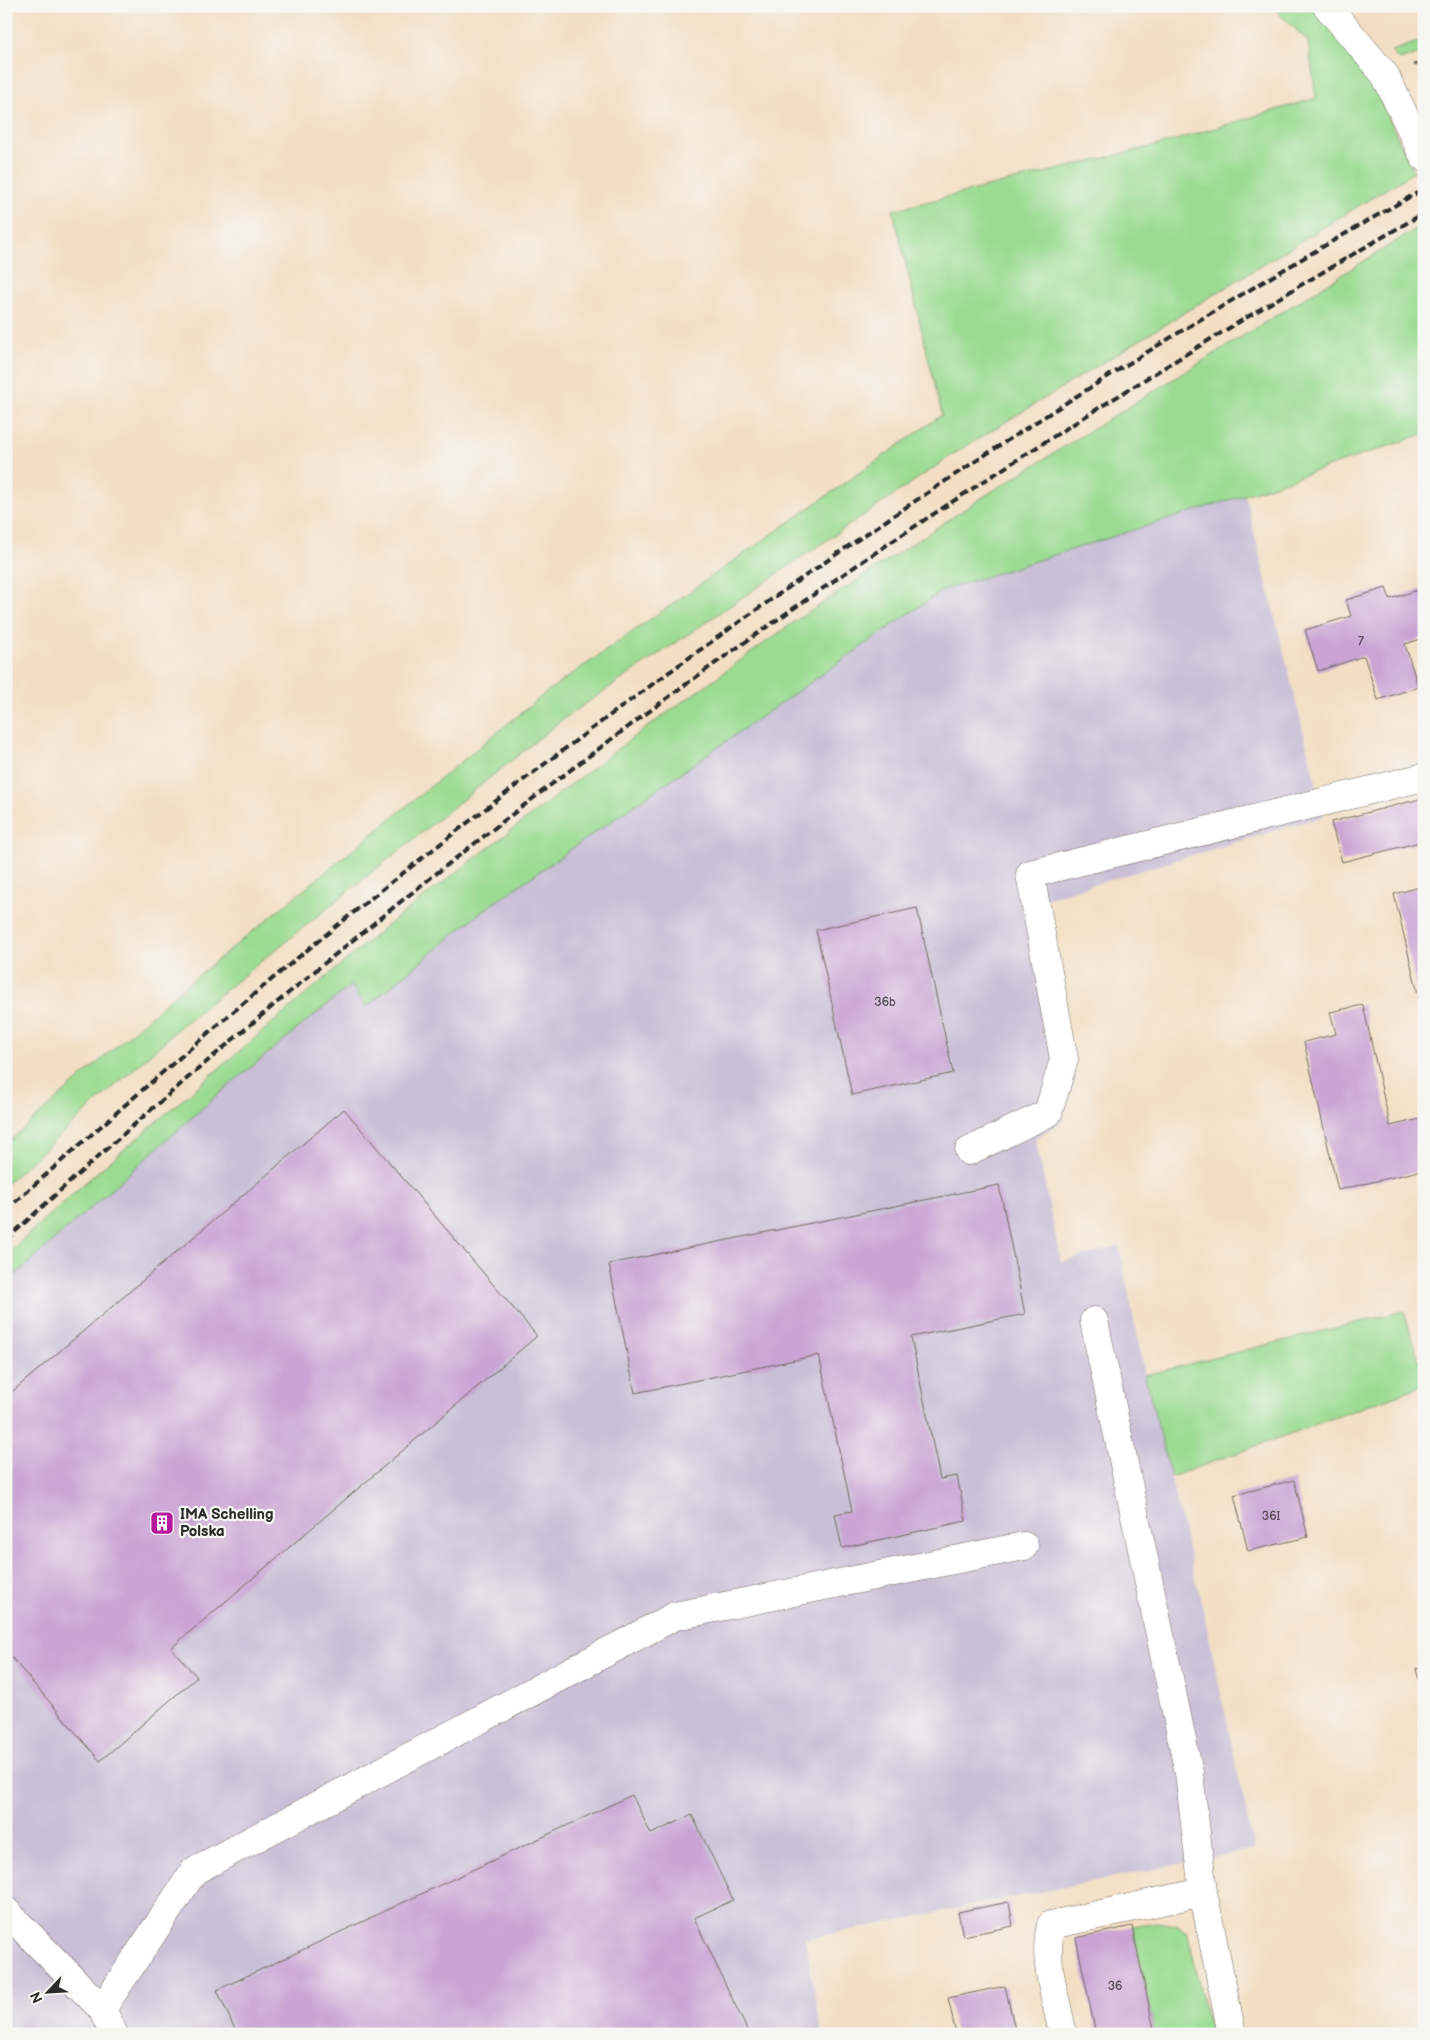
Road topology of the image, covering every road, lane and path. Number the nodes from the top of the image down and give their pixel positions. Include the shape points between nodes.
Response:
1 (1327, 6) edge
2 (1424, 157) edge
3 (1424, 777) edge
4 (969, 1151) dead end
5 (1094, 1321) dead end
6 (1024, 1546) dead end
7 (1203, 1892) junction
8 (6, 1911) edge
9 (102, 2009) junction
10 (114, 2034) edge
11 (1063, 2034) edge
12 (1232, 2034) edge

1 - 2 street via 1385,75
3 - 4 street via 1030,874 1064,1059 1048,1113
5 - 7 street via 1189,1773
6 - 9 street via 675,1616 194,1871
7 - 11 street via 1051,1925 1047,1939 1048,1962
7 - 12 street
8 - 9 street
9 - 10 street

